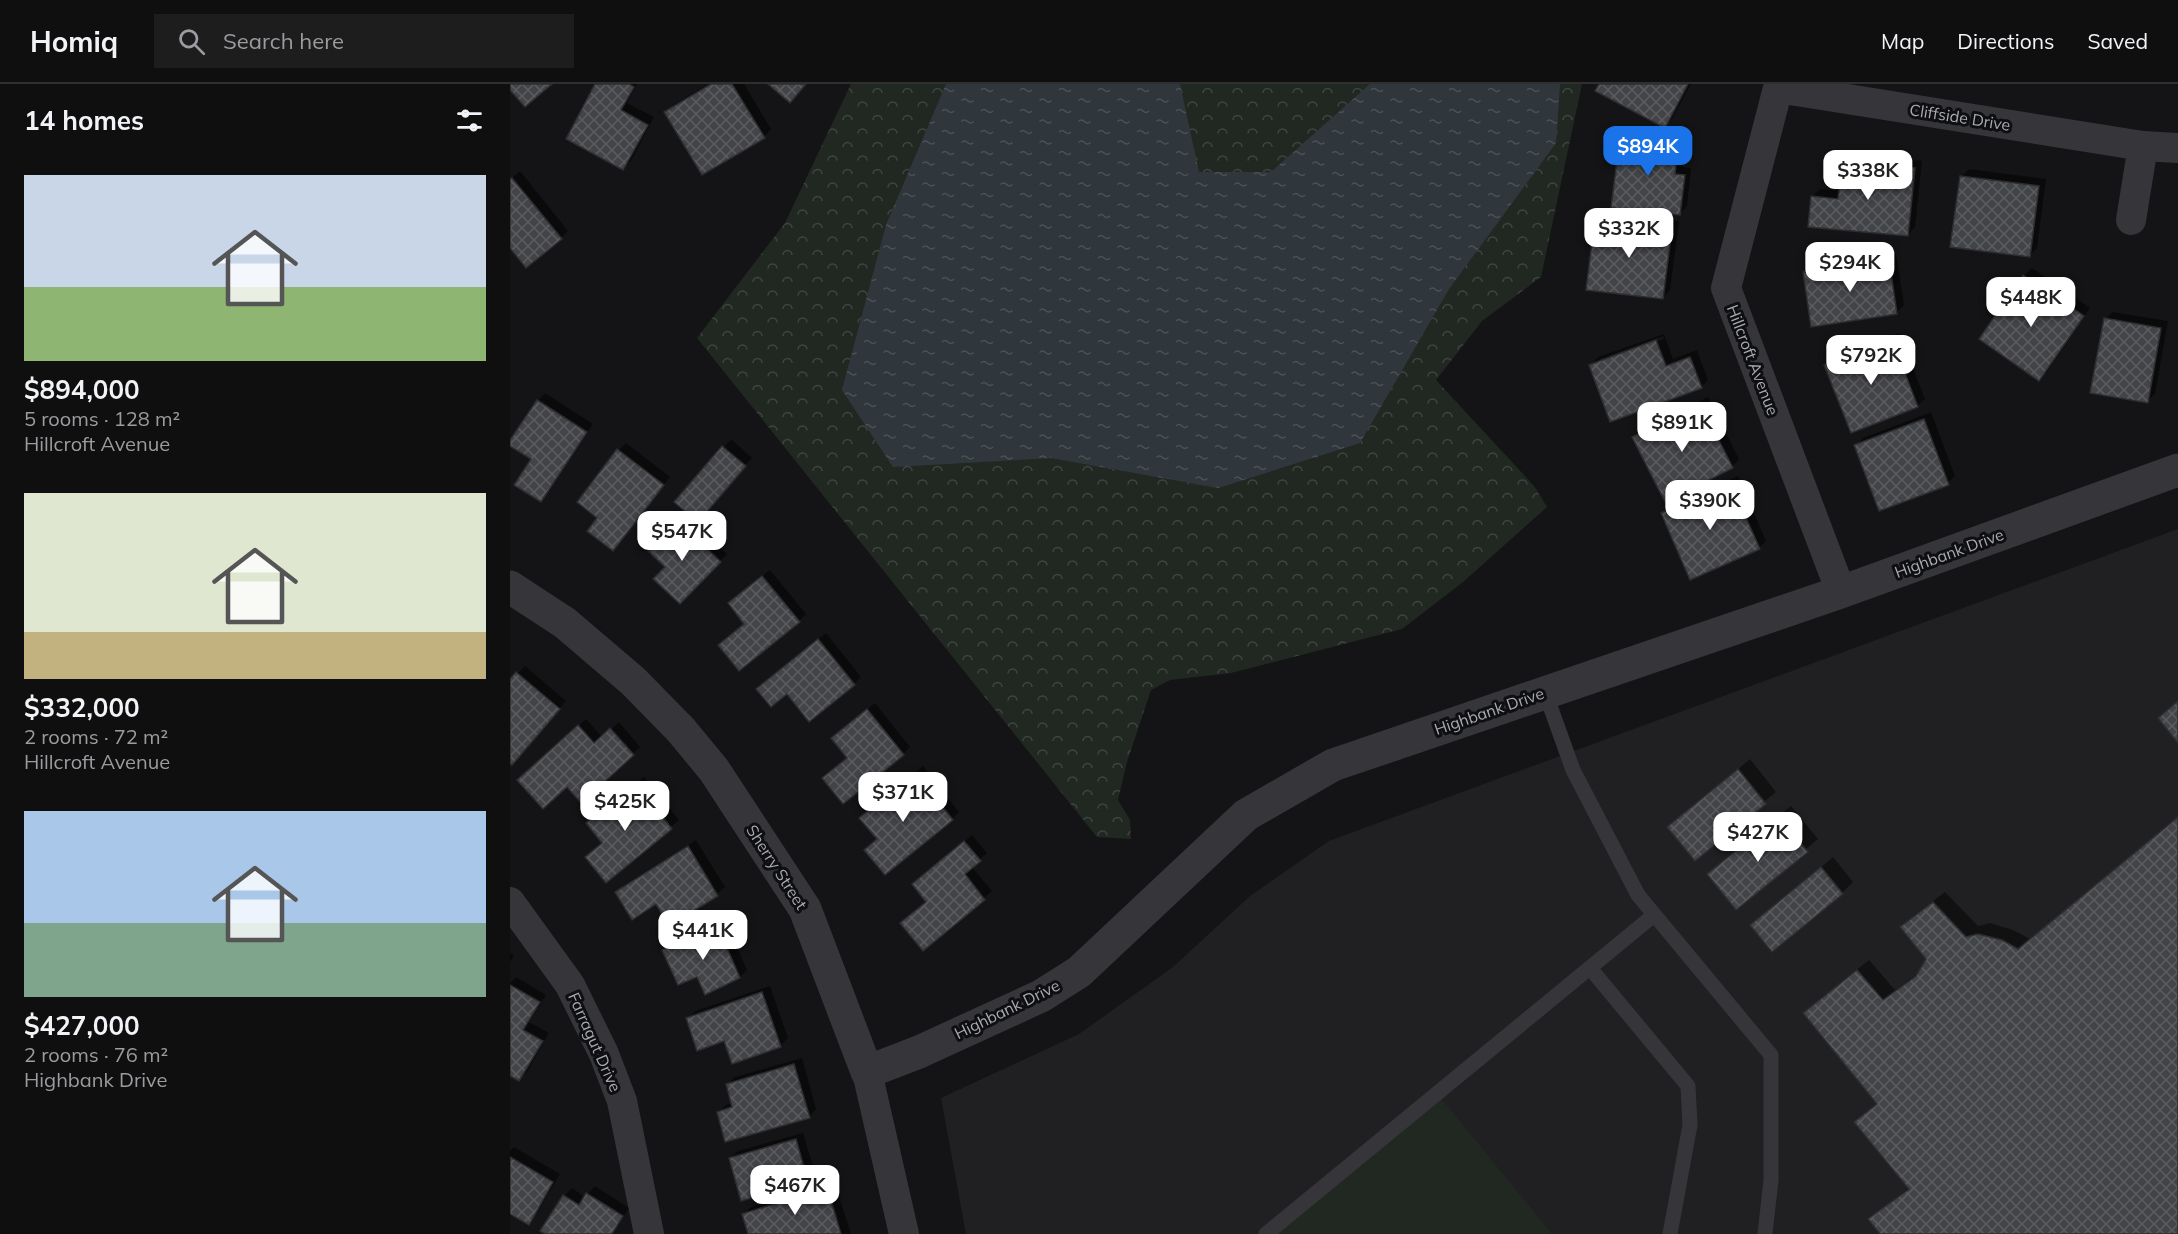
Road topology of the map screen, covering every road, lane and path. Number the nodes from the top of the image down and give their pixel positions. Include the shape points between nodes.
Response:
1 (1778, 88) joint
2 (2143, 146) junction
3 (2178, 148) edge
4 (2131, 220) dead end
5 (2178, 470) edge
6 (510, 587) edge
7 (1841, 592) junction
8 (1545, 692) junction
9 (510, 902) edge
10 (1654, 915) junction
11 (1590, 968) junction
12 (867, 1072) junction
13 (649, 1234) edge
14 (904, 1234) edge
15 (1266, 1234) edge
16 (1670, 1234) edge
17 (1765, 1234) edge

1 - 2 street, Cliffside Drive
1 - 7 street, Hillcroft Avenue via 1726,288
2 - 3 street, Cliffside Drive
2 - 4 street
5 - 7 street, Highbank Drive
6 - 12 street, Sherry Street via 565,624 633,681 714,770 805,909
7 - 8 street, Highbank Drive
8 - 10 lane via 1573,770 1638,896
8 - 12 street, Highbank Drive via 1333,765 1246,815 1079,972 1041,996
9 - 13 street, Farragut Drive via 570,985 604,1054 622,1101
10 - 11 lane
10 - 17 lane via 1771,1055 1772,1180
11 - 15 lane
11 - 16 lane via 1688,1086 1690,1125
12 - 14 street, Sherry Street

